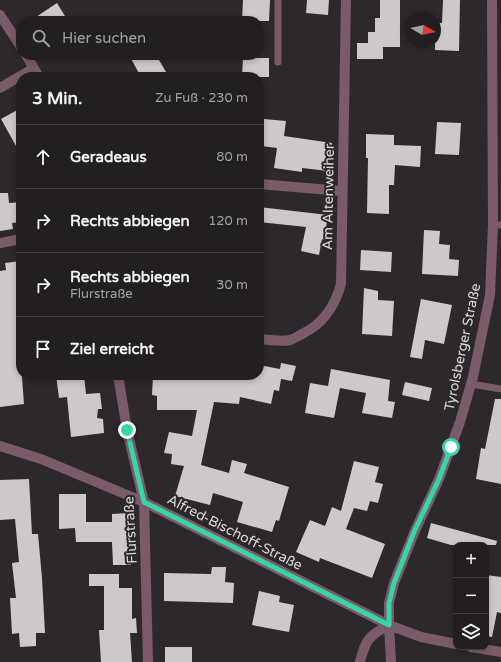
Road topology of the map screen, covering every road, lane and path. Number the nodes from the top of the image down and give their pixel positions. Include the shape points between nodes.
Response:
1 (278, 0) edge
2 (346, 0) edge
3 (492, 0) edge
4 (0, 14) edge
5 (16, 39) edge
6 (29, 60) edge
7 (278, 62) dead end
8 (34, 68) junction
9 (27, 72) edge
10 (36, 72) edge
11 (16, 79) edge
12 (0, 88) edge
13 (264, 184) edge
14 (342, 190) junction
15 (497, 225) edge
16 (16, 240) edge
17 (0, 244) edge
18 (264, 340) edge
19 (119, 380) edge
20 (471, 384) junction
21 (501, 389) edge
22 (0, 446) edge
23 (144, 502) junction
24 (389, 625) junction
25 (453, 643) edge
26 (489, 650) edge
27 (501, 652) edge
28 (148, 662) edge
29 (360, 662) edge
30 (391, 662) edge

1 - 7 lane
2 - 14 street, Am Altenweiher
3 - 15 street, Tyrolsberger Straße
4 - 5 street
6 - 8 street
8 - 9 street
8 - 10 street
11 - 12 street
13 - 14 street
14 - 18 street, Am Altenweiher via 341,284 337,298 320,322 306,332 291,340
15 - 20 street, Tyrolsberger Straße via 490,295
16 - 17 street
19 - 23 street, Flurstraße via 127,430
20 - 21 lane
20 - 24 street, Tyrolsberger Straße via 439,479 394,583 389,603
22 - 23 street, Alfred-Bischoff-Straße via 41,459
23 - 24 street, Alfred-Bischoff-Straße
23 - 28 street, Flurstraße
24 - 25 street, Alfred-Bischoff-Straße via 421,637
24 - 29 street via 376,631 369,638
24 - 30 street, Tyrolsberger Straße
26 - 27 street

